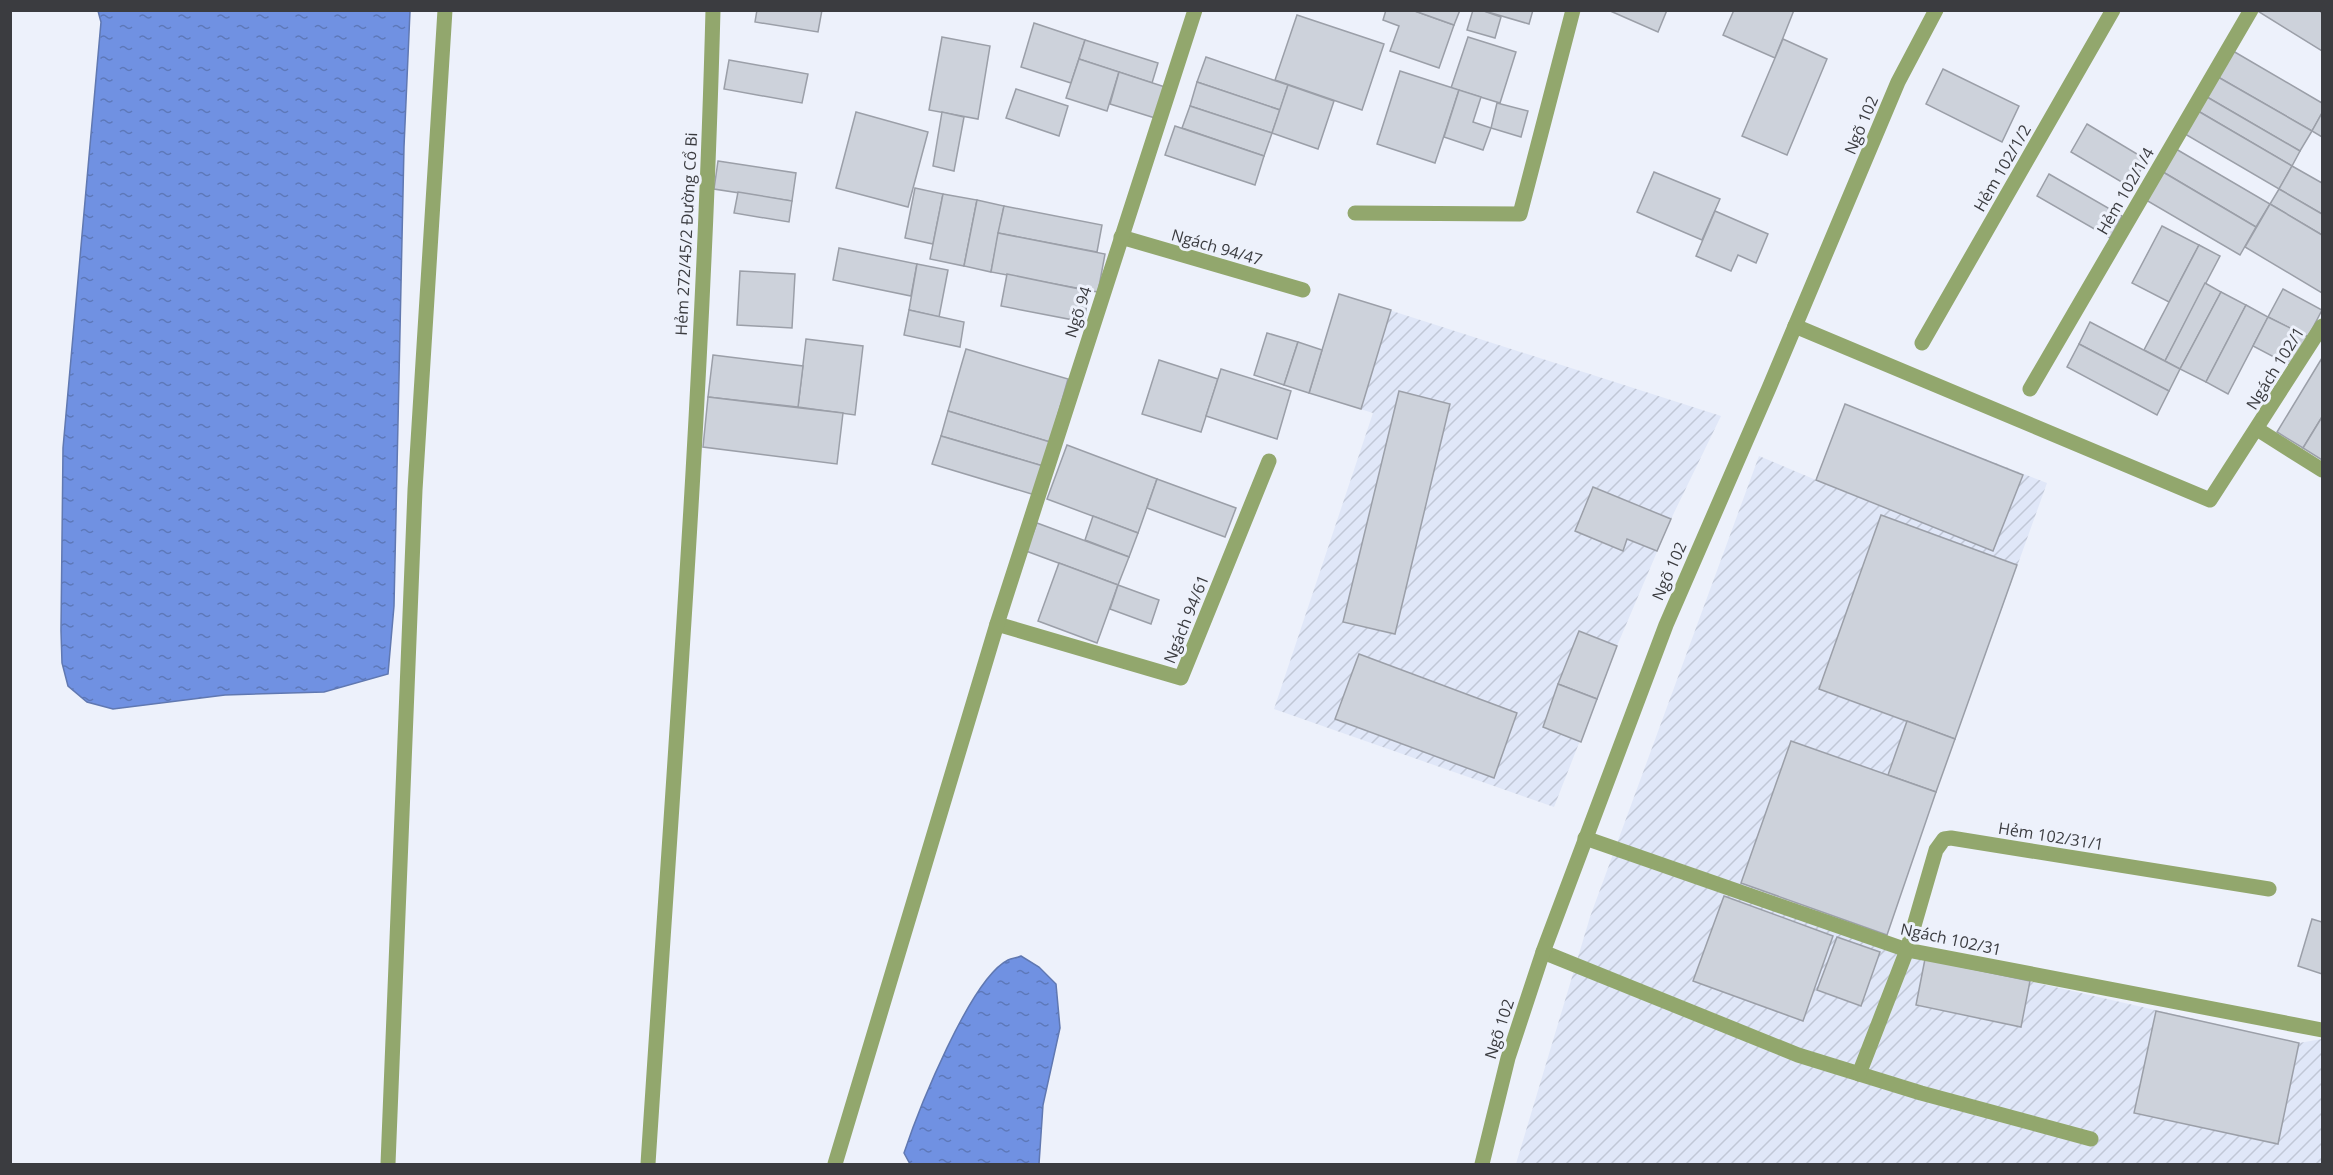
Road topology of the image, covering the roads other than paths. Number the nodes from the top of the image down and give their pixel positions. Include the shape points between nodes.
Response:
1 (445, 10) edge
2 (712, 10) edge
3 (1195, 10) edge
4 (1573, 10) edge
5 (1936, 10) edge
6 (2113, 10) edge
7 (2251, 10) edge
8 (1355, 213) dead end
9 (1121, 237) junction
10 (1303, 290) dead end
11 (1795, 326) junction
12 (2322, 326) edge
13 (1922, 343) dead end
14 (2030, 389) dead end
15 (2257, 429) junction
16 (1269, 461) dead end
17 (2322, 470) edge
18 (997, 624) junction
19 (1585, 838) junction
20 (2268, 889) dead end
21 (1907, 950) junction
22 (1543, 952) junction
23 (2322, 1030) edge
24 (1859, 1074) junction
25 (2091, 1139) dead end
26 (388, 1164) edge
27 (648, 1164) edge
28 (836, 1164) edge
29 (1482, 1164) edge

1 - 26 street via 415,490
2 - 27 street, Hẻm 272/45/2 Đường Cổ Bi via 710,134 693,460
3 - 9 street, Ngõ 94
4 - 8 street via 1520,214
5 - 11 street, Ngõ 102 via 1898,82
6 - 13 street, Hẻm 102/1/2
7 - 14 street, Hẻm 102/1/4
9 - 10 street, Ngách 94/47
9 - 18 street, Ngõ 94
11 - 15 street, Ngách 102/1 via 2210,500
11 - 19 street, Ngõ 102 via 1666,625
12 - 15 street, Ngách 102/1
15 - 17 street
16 - 18 street, Ngách 94/61 via 1181,678
18 - 28 street, Ngõ 94
19 - 21 street, Ngách 102/31
19 - 22 street, Ngõ 102
20 - 21 street, Hẻm 102/31/1 via 1944,839 1936,850
21 - 23 street, Ngách 102/31
21 - 24 street
22 - 24 street via 1798,1055
22 - 29 street, Ngõ 102 via 1508,1058
24 - 25 street

